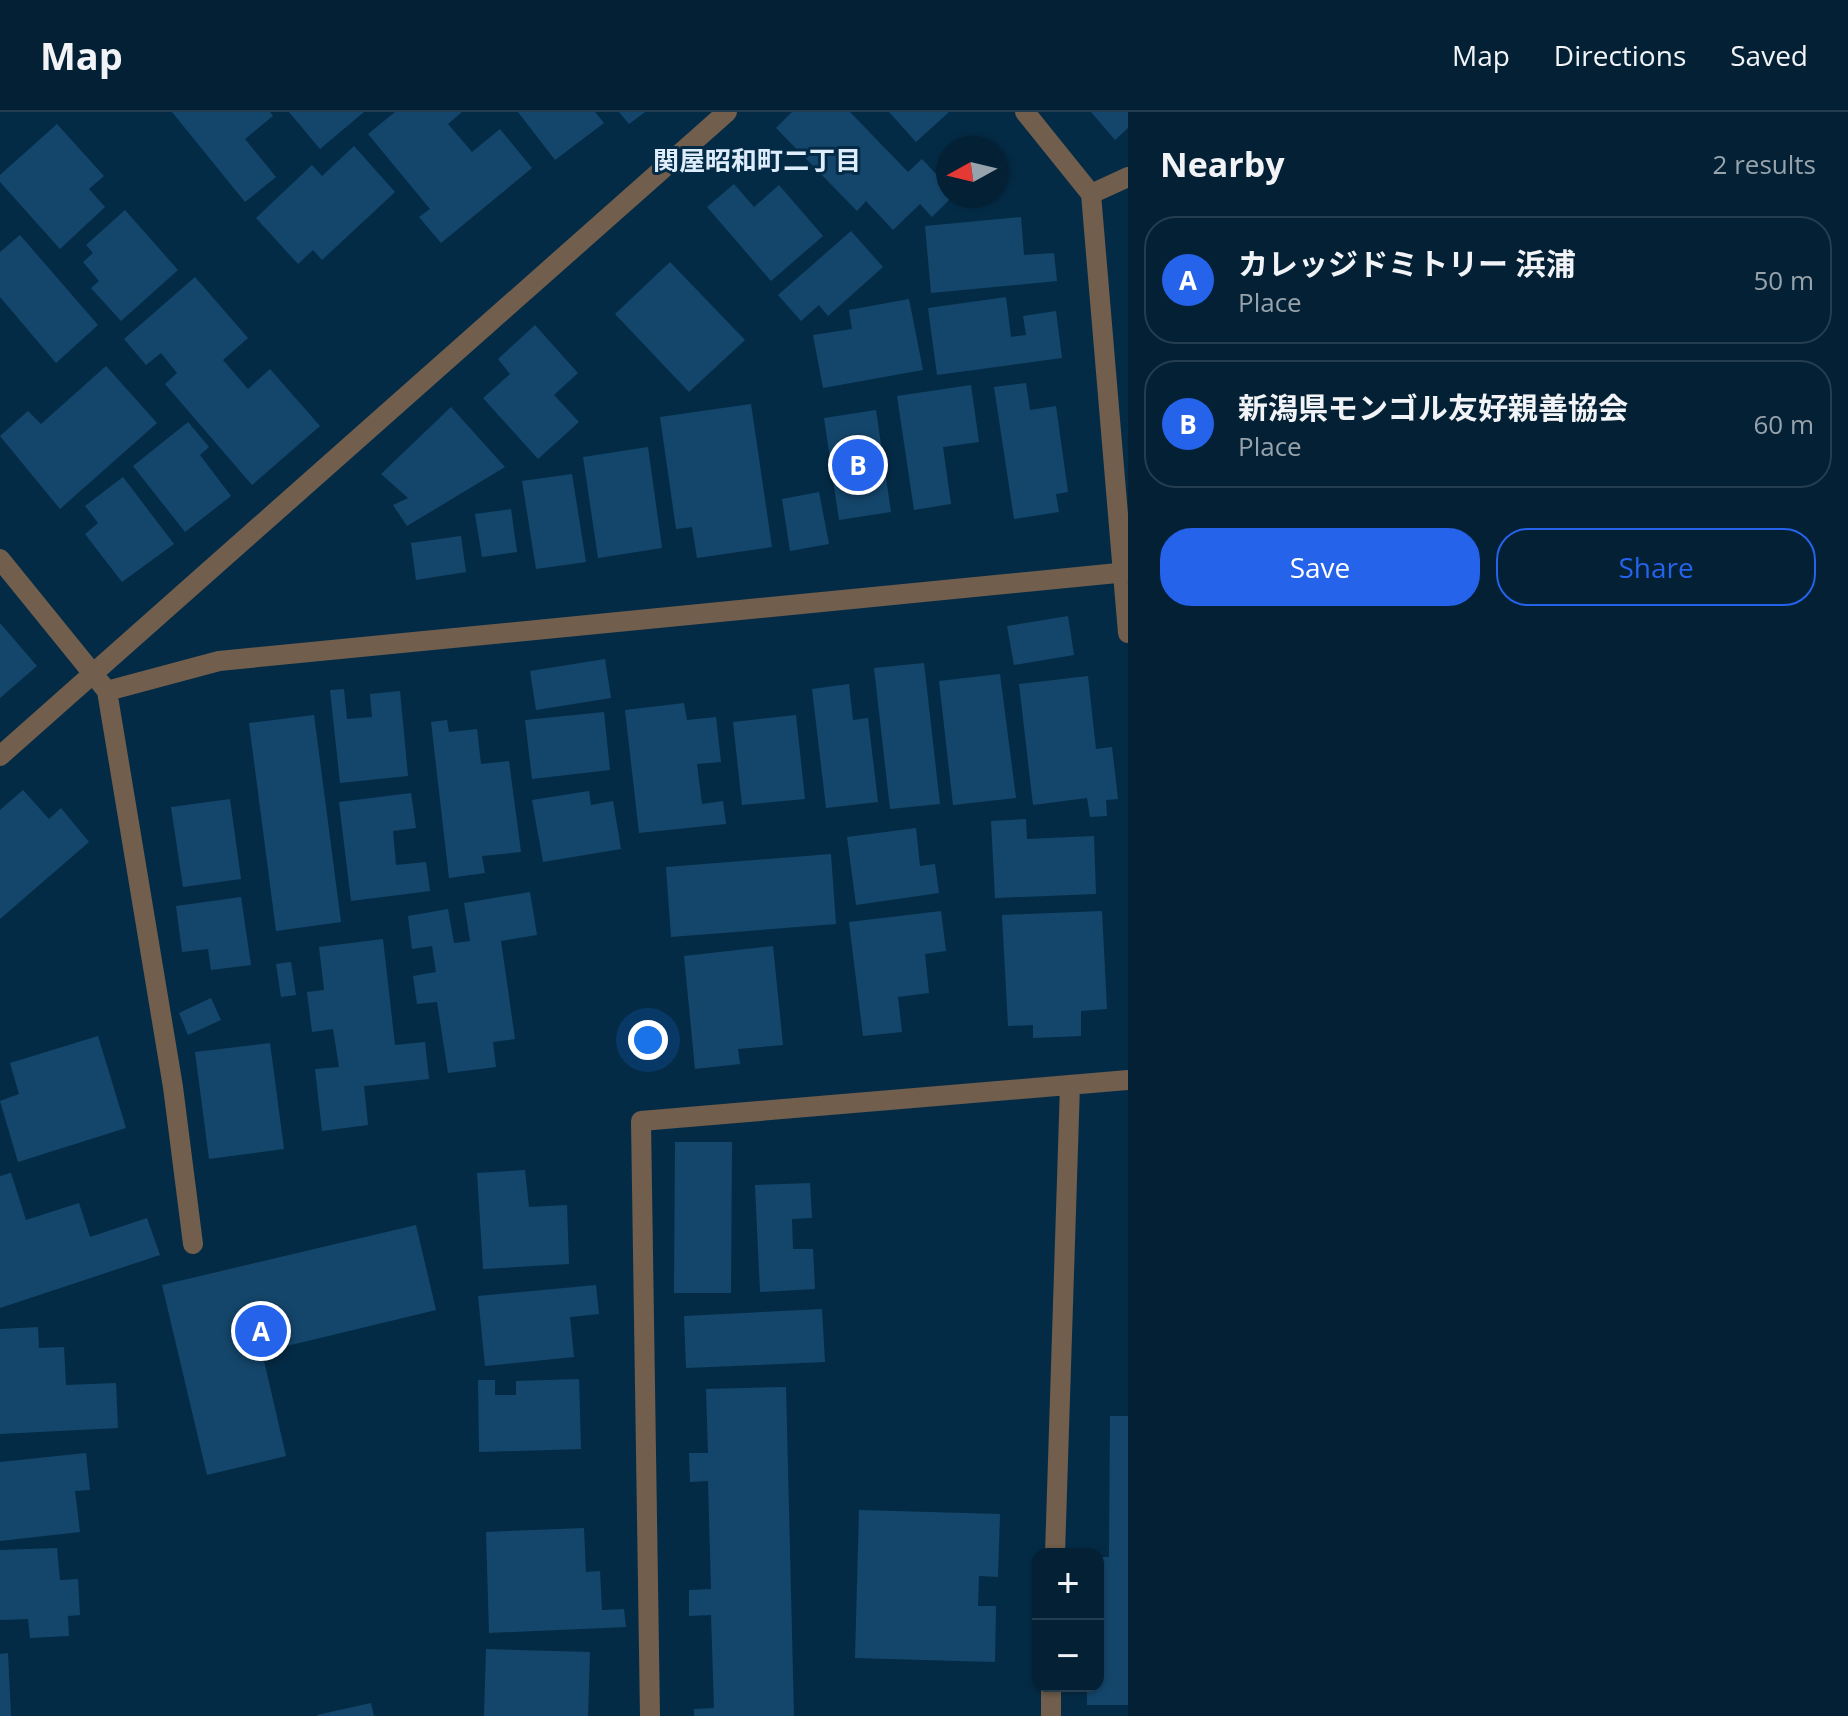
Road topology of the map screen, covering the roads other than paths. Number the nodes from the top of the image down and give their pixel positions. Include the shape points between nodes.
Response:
1 (727, 112) edge
2 (1025, 112) edge
3 (1128, 177) edge
4 (1091, 194) junction
5 (0, 559) edge
6 (1126, 572) edge
7 (1128, 633) edge
8 (101, 683) junction
9 (0, 756) edge
10 (1128, 1080) edge
11 (1070, 1085) junction
12 (193, 1244) dead end
13 (1055, 1548) edge
14 (1051, 1692) edge
15 (650, 1716) edge
16 (1051, 1716) edge

1 - 8 street
2 - 4 street
3 - 4 street
4 - 6 street
5 - 8 street
6 - 7 street
6 - 8 street via 219,661
8 - 9 street
8 - 12 street via 173,1087
10 - 11 street
11 - 13 street
11 - 15 street via 641,1121
14 - 16 street

